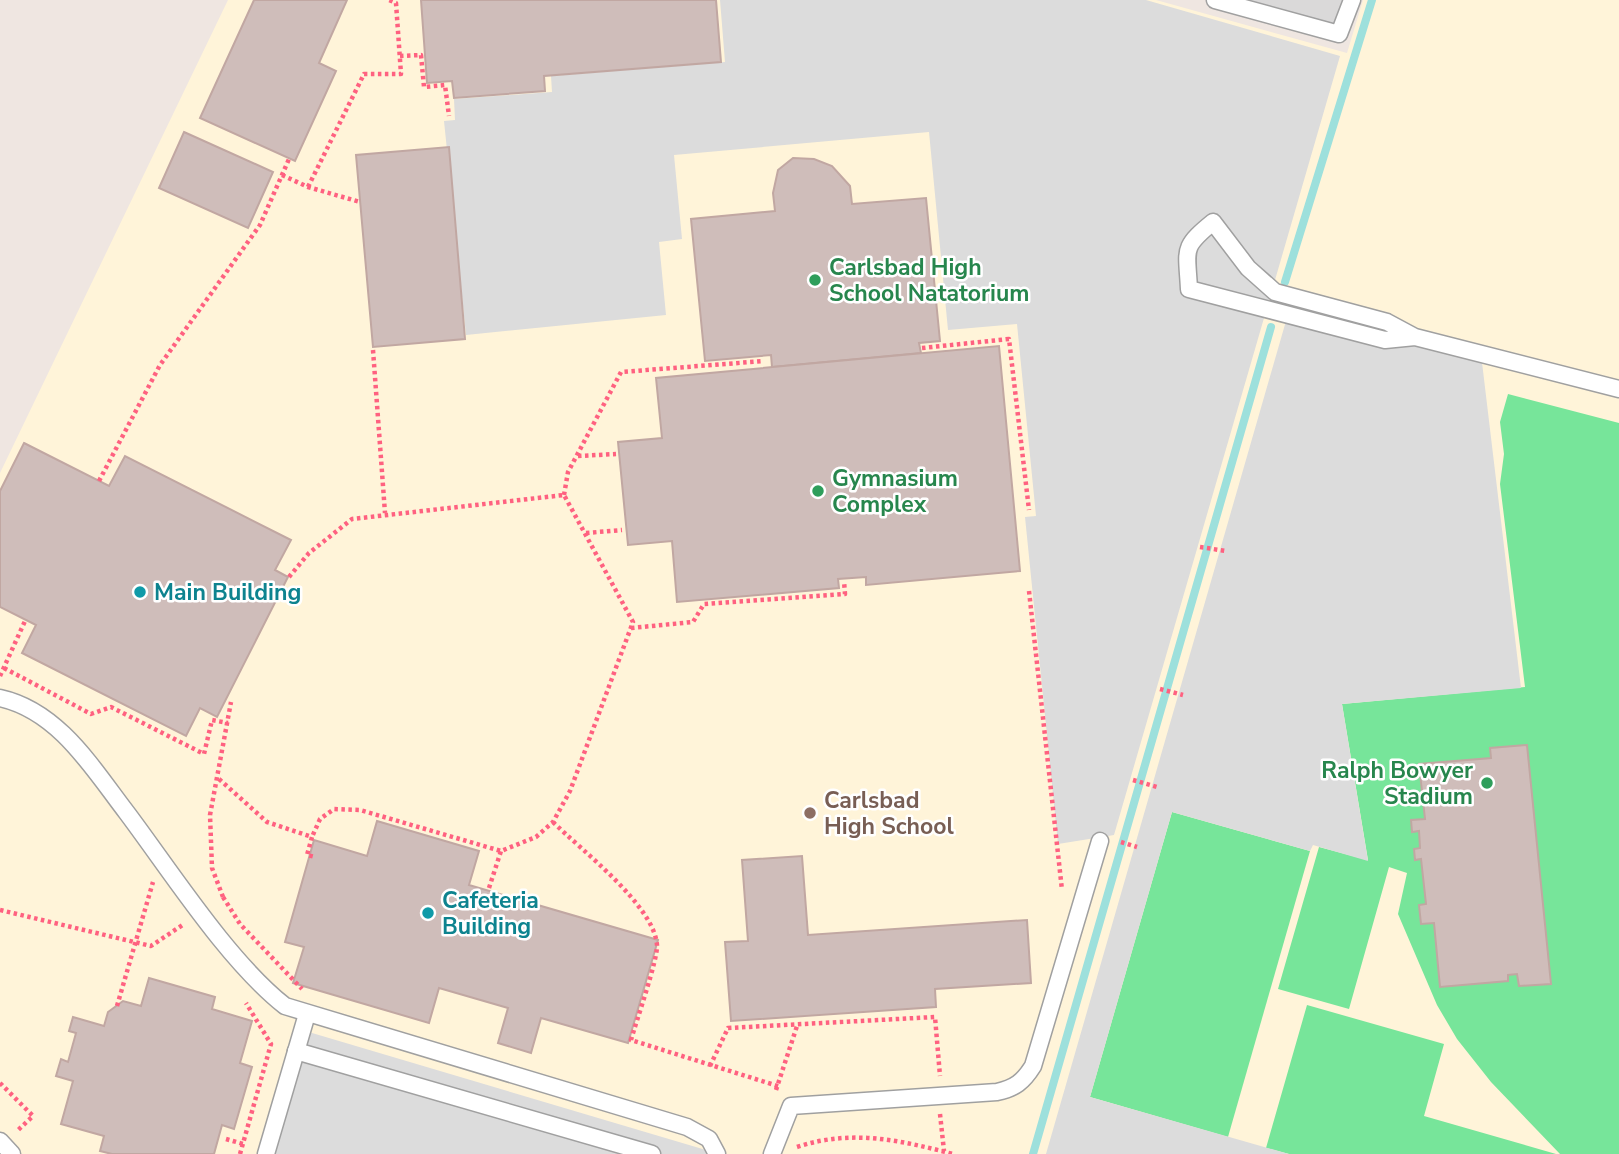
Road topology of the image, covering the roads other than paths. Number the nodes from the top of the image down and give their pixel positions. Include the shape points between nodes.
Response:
1 (1215, 0) edge
2 (1352, 0) edge
3 (1415, 337) junction
4 (1619, 389) edge
5 (0, 698) edge
6 (1106, 840) road end
7 (307, 1014) junction
8 (296, 1051) junction
9 (0, 1141) edge
10 (12, 1154) edge
11 (266, 1154) edge
12 (652, 1154) edge
13 (717, 1154) edge
14 (772, 1154) edge

1 - 2 lane via 1339,34
3 - 3 lane via 1387,322 1275,292 1248,268 1213,222 1186,249 1189,289 1385,341
3 - 4 lane
5 - 7 lane via 23,706 75,744 234,955 267,992 285,1006
6 - 14 lane via 1033,1066 1024,1080 997,1092 792,1106
7 - 8 lane
7 - 13 lane via 687,1127 709,1139
8 - 11 lane
8 - 12 lane
9 - 10 lane

